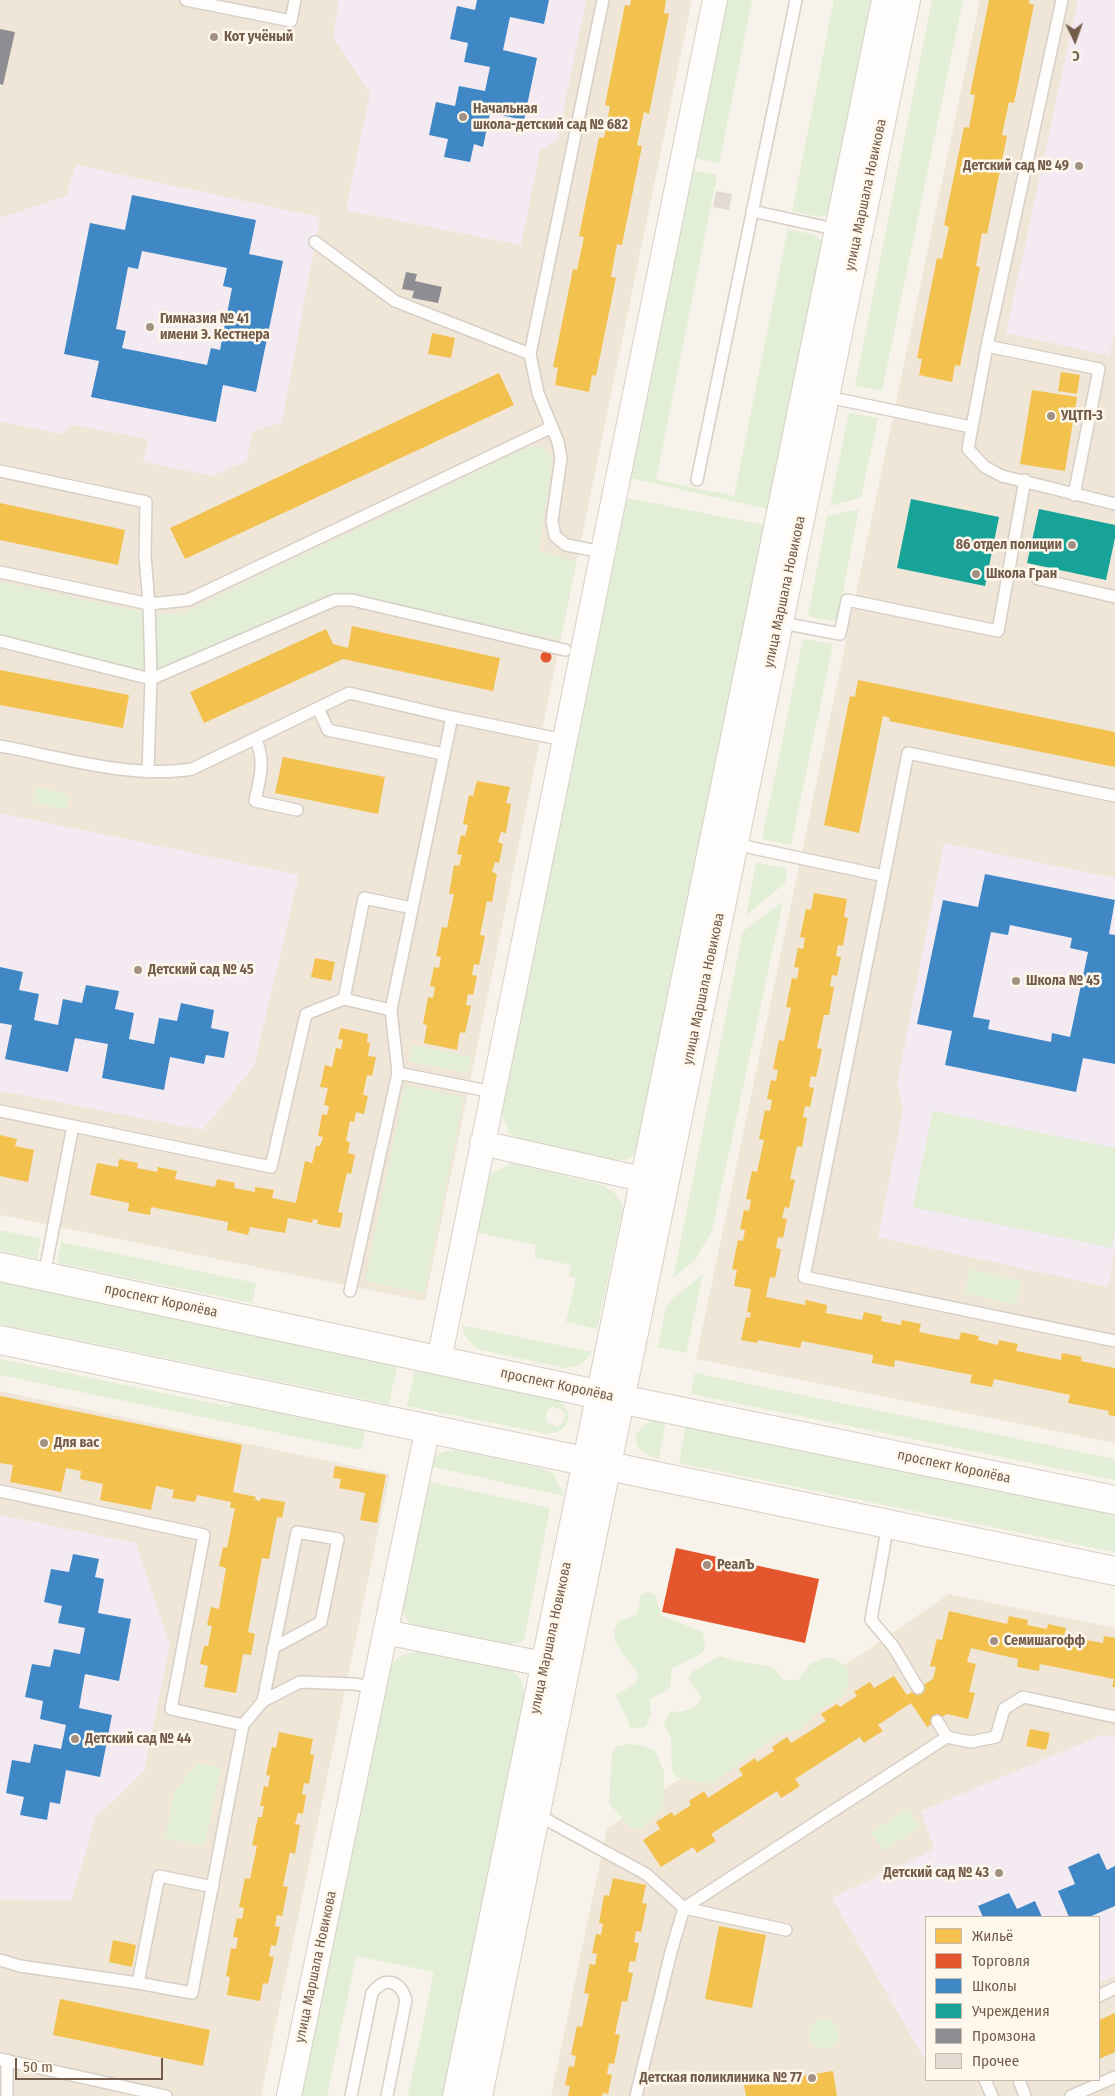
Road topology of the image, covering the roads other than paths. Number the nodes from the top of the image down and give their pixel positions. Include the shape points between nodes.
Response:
1 (186, 0) edge
2 (295, 0) edge
3 (603, 0) edge
4 (715, 0) edge
5 (796, 0) edge
6 (886, 0) edge
7 (906, 0) edge
8 (1062, 0) edge
9 (752, 211) junction
10 (849, 232) junction
11 (315, 242) dead end
12 (987, 346) junction
13 (530, 354) junction
14 (816, 394) junction
15 (552, 427) junction
16 (971, 428) junction
17 (0, 471) edge
18 (697, 480) dead end
19 (1025, 480) junction
20 (1074, 495) junction
21 (1115, 504) edge
22 (603, 552) junction
23 (0, 572) edge
24 (1038, 579) dead end
25 (1115, 597) edge
26 (149, 604) junction
27 (769, 621) junction
28 (0, 642) edge
29 (565, 650) dead end
30 (151, 679) junction
31 (318, 708) junction
32 (452, 717) junction
33 (255, 738) junction
34 (564, 740) junction
35 (0, 746) edge
36 (443, 754) junction
37 (148, 772) junction
38 (1115, 796) edge
39 (297, 810) dead end
40 (724, 842) junction
41 (884, 876) junction
42 (412, 908) junction
43 (344, 1000) junction
44 (391, 1010) junction
45 (398, 1073) junction
46 (493, 1092) junction
47 (0, 1111) edge
48 (73, 1126) junction
49 (482, 1143) junction
50 (654, 1182) junction
51 (0, 1267) edge
52 (44, 1276) junction
53 (350, 1291) dead end
54 (0, 1340) edge
55 (1115, 1341) edge
56 (439, 1360) junction
57 (611, 1396) junction
58 (428, 1427) junction
59 (597, 1464) junction
60 (0, 1491) edge
61 (1115, 1500) edge
62 (888, 1524) junction
63 (1115, 1571) edge
64 (385, 1632) junction
65 (274, 1648) junction
66 (555, 1666) junction
67 (374, 1687) junction
68 (918, 1688) dead end
69 (263, 1701) junction
70 (1115, 1717) edge
71 (937, 1720) dead end
72 (243, 1724) junction
73 (947, 1738) junction
74 (526, 1812) junction
75 (213, 1887) junction
76 (684, 1908) junction
77 (786, 1930) dead end
78 (0, 1960) edge
79 (138, 1983) junction
80 (1115, 1988) edge
81 (1100, 1996) edge
82 (4, 2060) edge
83 (1115, 2077) edge
84 (985, 2081) edge
85 (1019, 2081) edge
86 (7, 2096) edge
87 (166, 2096) edge
88 (290, 2096) edge
89 (351, 2096) edge
90 (387, 2096) edge
91 (457, 2096) edge
92 (478, 2096) edge
93 (636, 2096) edge
94 (992, 2096) edge
95 (1025, 2096) edge
96 (1071, 2096) edge

1 - 2 lane via 291,21
3 - 13 lane
4 - 22 street
5 - 9 lane
6 - 10 street, улица Маршала Новикова
7 - 10 street, улица Маршала Новикова
8 - 12 lane
9 - 10 lane
9 - 18 lane
10 - 14 street, улица Маршала Новикова
11 - 13 lane via 395,302
12 - 16 lane
12 - 20 lane via 1099,369
13 - 15 lane via 538,393
14 - 16 lane
14 - 27 street, улица Маршала Новикова
15 - 22 lane via 561,458 552,521 555,536 566,545
15 - 26 lane via 188,600
16 - 19 lane via 968,449 985,467 1002,476
17 - 26 lane via 146,502 145,556
19 - 20 lane
19 - 27 lane via 998,631 847,600 840,634
20 - 21 lane
22 - 34 street
23 - 26 lane
24 - 25 lane
26 - 30 lane
27 - 40 street, улица Маршала Новикова
28 - 30 lane
29 - 30 lane via 352,600 335,600
30 - 37 lane
31 - 32 lane via 349,693
31 - 33 lane
31 - 36 lane via 328,730
32 - 34 lane
32 - 36 lane
33 - 37 lane via 192,769
33 - 39 lane via 261,751 262,765 255,801
34 - 46 street
35 - 37 lane
36 - 42 lane
38 - 41 lane via 908,753
40 - 41 lane
40 - 50 street, улица Маршала Новикова
41 - 55 lane via 804,1278
42 - 43 lane via 364,898
42 - 44 lane
43 - 44 lane
43 - 48 lane via 306,1014 271,1167
44 - 45 lane
45 - 46 lane
45 - 53 lane
46 - 49 street
47 - 48 lane
48 - 52 lane
49 - 50 street
49 - 56 street
50 - 57 street, улица Маршала Новикова
51 - 52 street, проспект Королёва
52 - 56 street, проспект Королёва
54 - 58 street
56 - 57 street, проспект Королёва
57 - 59 street, улица Маршала Новикова
57 - 61 street, проспект Королёва
58 - 59 street
58 - 64 street, улица Маршала Новикова
59 - 62 street
59 - 66 street, улица Маршала Новикова
60 - 72 lane via 204,1535 172,1710
62 - 63 street
62 - 68 lane via 871,1620 893,1646
64 - 66 street
64 - 67 street, улица Маршала Новикова
65 - 65 lane via 297,1532 338,1539 321,1622
65 - 69 lane
66 - 74 street, улица Маршала Новикова
67 - 69 lane via 300,1682
67 - 88 street, улица Маршала Новикова
69 - 72 lane
70 - 73 lane via 1023,1697 1004,1709 996,1736 970,1742
71 - 73 lane
72 - 75 lane
73 - 76 lane
74 - 76 lane via 646,1874
74 - 91 street, улица Маршала Новикова
74 - 92 street, улица Маршала Новикова
75 - 79 lane via 192,1993
75 - 79 lane via 159,1876
76 - 77 lane
76 - 93 lane
78 - 79 lane via 20,1966
80 - 81 lane
82 - 86 lane
82 - 87 lane
83 - 96 lane
84 - 94 lane
85 - 95 lane
89 - 90 lane via 372,1993 386,1982 396,1983 406,2000

